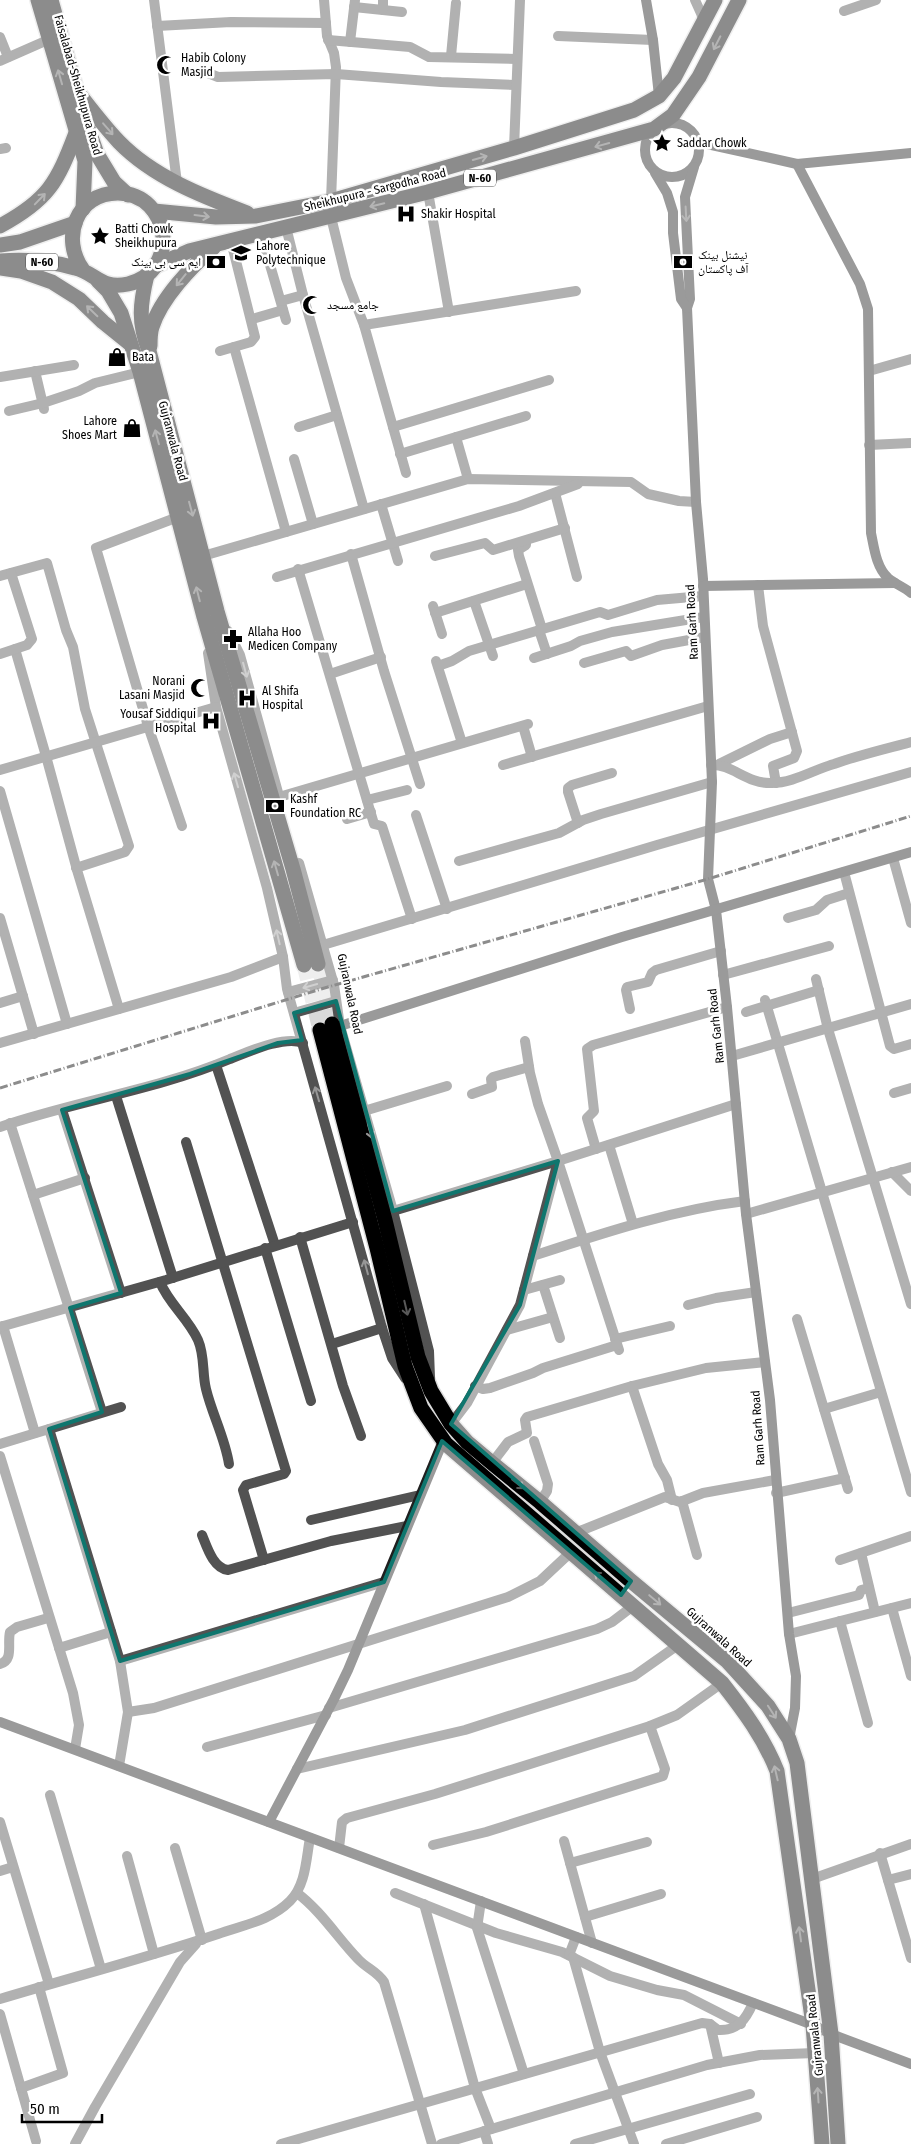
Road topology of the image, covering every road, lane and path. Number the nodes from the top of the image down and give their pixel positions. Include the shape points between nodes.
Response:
1 (38, 0) edge
2 (51, 0) edge
3 (154, 0) edge
4 (324, 0) edge
5 (520, 0) edge
6 (646, 0) edge
7 (695, 0) edge
8 (715, 0) edge
9 (739, 0) edge
10 (876, 0) edge
11 (864, 2) edge
12 (456, 3) dead end
13 (354, 4) edge
14 (383, 5) edge
15 (844, 11) dead end
16 (402, 12) dead end
17 (704, 20) junction
18 (326, 23) junction
19 (157, 26) junction
20 (558, 36) dead end
21 (0, 37) edge
22 (50, 40) junction
23 (328, 40) junction
24 (653, 40) junction
25 (350, 42) junction
26 (451, 56) junction
27 (4, 59) edge
28 (517, 59) junction
29 (683, 61) junction
30 (203, 71) dead end
31 (336, 74) junction
32 (695, 83) junction
33 (516, 85) junction
34 (77, 91) junction
35 (662, 93) junction
36 (680, 105) junction
37 (654, 129) junction
38 (76, 133) junction
39 (698, 142) junction
40 (514, 148) junction
41 (911, 152) edge
42 (797, 164) junction
43 (694, 167) junction
44 (655, 173) junction
45 (177, 183) junction
46 (428, 192) junction
47 (128, 195) junction
48 (331, 201) junction
49 (83, 209) junction
50 (154, 211) junction
51 (256, 216) junction
52 (331, 217) junction
53 (74, 223) junction
54 (0, 226) edge
55 (286, 227) junction
56 (260, 234) junction
57 (231, 241) junction
58 (0, 245) edge
59 (215, 246) junction
60 (0, 261) edge
61 (0, 268) edge
62 (83, 270) junction
63 (151, 270) junction
64 (98, 281) junction
65 (576, 291) dead end
66 (303, 295) junction
67 (687, 308) junction
68 (283, 310) junction
69 (448, 312) junction
70 (252, 319) junction
71 (364, 325) junction
72 (130, 342) junction
73 (234, 347) junction
74 (149, 350) junction
75 (220, 351) dead end
76 (911, 359) edge
77 (74, 365) dead end
78 (35, 371) junction
79 (869, 371) junction
80 (140, 372) junction
81 (0, 377) edge
82 (549, 380) dead end
83 (44, 406) junction
84 (9, 411) dead end
85 (337, 415) junction
86 (526, 416) dead end
87 (299, 427) dead end
88 (392, 427) junction
89 (456, 437) junction
90 (911, 443) edge
91 (870, 445) junction
92 (400, 454) junction
93 (294, 459) dead end
94 (406, 473) dead end
95 (468, 479) junction
96 (584, 482) junction
97 (555, 493) junction
98 (696, 502) junction
99 (381, 504) junction
100 (364, 509) junction
101 (178, 517) junction
102 (313, 524) junction
103 (564, 528) junction
104 (286, 532) junction
105 (526, 540) junction
106 (392, 543) junction
107 (351, 554) junction
108 (203, 556) junction
109 (435, 556) dead end
110 (398, 561) dead end
111 (298, 570) junction
112 (11, 573) junction
113 (0, 576) edge
114 (277, 577) dead end
115 (577, 577) dead end
116 (895, 583) junction
117 (527, 584) junction
118 (758, 585) junction
119 (703, 591) junction
120 (911, 593) edge
121 (474, 601) junction
122 (210, 614) junction
123 (704, 617) junction
124 (541, 629) junction
125 (442, 634) dead end
126 (705, 636) junction
127 (489, 645) junction
128 (15, 649) junction
129 (0, 654) edge
130 (547, 654) junction
131 (493, 656) dead end
132 (381, 657) junction
133 (534, 658) dead end
134 (584, 663) dead end
135 (330, 674) junction
136 (708, 706) junction
137 (216, 707) junction
138 (148, 726) junction
139 (792, 732) junction
140 (97, 741) junction
141 (911, 742) edge
142 (462, 743) junction
143 (46, 756) junction
144 (532, 756) junction
145 (411, 758) junction
146 (503, 765) dead end
147 (715, 765) junction
148 (0, 770) edge
149 (360, 772) junction
150 (911, 772) edge
151 (612, 773) dead end
152 (712, 782) junction
153 (776, 783) junction
154 (420, 784) dead end
155 (406, 790) dead end
156 (0, 791) edge
157 (279, 797) junction
158 (367, 800) junction
159 (370, 812) junction
160 (416, 815) dead end
161 (347, 819) dead end
162 (578, 823) junction
163 (182, 826) dead end
164 (711, 830) junction
165 (911, 852) edge
166 (893, 858) junction
167 (459, 861) dead end
168 (76, 868) junction
169 (844, 872) junction
170 (849, 893) junction
171 (447, 909) junction
172 (716, 910) junction
173 (0, 918) edge
174 (788, 918) dead end
175 (412, 919) junction
176 (911, 923) edge
177 (323, 945) junction
178 (829, 946) dead end
179 (721, 951) junction
180 (283, 957) junction
181 (311, 965) tunnel mouth
182 (723, 975) junction
183 (816, 978) dead end
184 (332, 980) junction
185 (818, 990) junction
186 (288, 992) junction
187 (23, 996) junction
188 (336, 1001) junction
189 (0, 1003) edge
190 (766, 1003) junction
191 (911, 1004) edge
192 (727, 1007) junction
193 (120, 1009) junction
194 (630, 1009) dead end
195 (746, 1012) dead end
196 (294, 1013) junction
197 (880, 1013) junction
198 (67, 1024) junction
199 (330, 1027) junction
200 (828, 1029) junction
201 (34, 1034) junction
202 (525, 1041) dead end
203 (0, 1043) edge
204 (303, 1043) junction
205 (778, 1043) junction
206 (911, 1044) edge
207 (732, 1056) junction
208 (216, 1065) junction
209 (529, 1067) junction
210 (447, 1086) dead end
211 (911, 1088) edge
212 (894, 1093) dead end
213 (472, 1094) dead end
214 (116, 1096) junction
215 (736, 1104) junction
216 (62, 1110) junction
217 (364, 1111) junction
218 (10, 1123) junction
219 (0, 1127) edge
220 (186, 1142) dead end
221 (608, 1145) junction
222 (596, 1149) junction
223 (558, 1162) junction
224 (911, 1167) edge
225 (892, 1172) junction
226 (874, 1177) junction
227 (85, 1178) junction
228 (911, 1190) edge
229 (822, 1192) junction
230 (33, 1195) junction
231 (745, 1200) junction
232 (393, 1211) junction
233 (746, 1214) junction
234 (353, 1222) junction
235 (633, 1224) junction
236 (300, 1237) junction
237 (584, 1239) junction
238 (270, 1247) junction
239 (533, 1256) junction
240 (223, 1262) junction
241 (173, 1278) junction
242 (560, 1280) dead end
243 (160, 1282) junction
244 (543, 1284) junction
245 (524, 1290) junction
246 (756, 1292) junction
247 (121, 1293) junction
248 (911, 1304) edge
249 (688, 1305) dead end
250 (70, 1308) junction
251 (553, 1317) junction
252 (798, 1319) dead end
253 (1, 1326) edge
254 (670, 1326) dead end
255 (382, 1328) junction
256 (507, 1330) junction
257 (560, 1338) dead end
258 (332, 1344) junction
259 (617, 1345) junction
260 (765, 1362) junction
261 (475, 1386) junction
262 (632, 1386) junction
263 (430, 1391) junction
264 (881, 1392) junction
265 (415, 1393) junction
266 (311, 1401) dead end
267 (121, 1407) dead end
268 (824, 1409) junction
269 (102, 1412) junction
270 (451, 1424) junction
271 (50, 1429) junction
272 (35, 1434) junction
273 (361, 1436) dead end
274 (443, 1441) junction
275 (534, 1441) dead end
276 (0, 1444) edge
277 (0, 1456) edge
278 (229, 1464) dead end
279 (492, 1464) junction
280 (845, 1478) junction
281 (775, 1480) junction
282 (848, 1489) dead end
283 (911, 1492) edge
284 (776, 1493) junction
285 (420, 1495) junction
286 (677, 1501) junction
287 (540, 1502) junction
288 (311, 1520) dead end
289 (407, 1526) junction
290 (576, 1532) junction
291 (202, 1535) dead end
292 (911, 1536) edge
293 (571, 1552) junction
294 (862, 1553) junction
295 (698, 1555) dead end
296 (264, 1560) junction
297 (840, 1560) dead end
298 (631, 1581) junction
299 (384, 1582) junction
300 (869, 1588) junction
301 (621, 1595) junction
302 (911, 1603) edge
303 (633, 1606) junction
304 (892, 1608) junction
305 (875, 1612) junction
306 (788, 1613) junction
307 (48, 1618) junction
308 (840, 1621) junction
309 (111, 1632) junction
310 (789, 1634) junction
311 (358, 1644) junction
312 (678, 1644) junction
313 (59, 1648) junction
314 (120, 1661) junction
315 (0, 1664) edge
316 (911, 1676) edge
317 (722, 1683) junction
318 (328, 1711) junction
319 (128, 1712) junction
320 (0, 1722) edge
321 (868, 1723) dead end
322 (650, 1726) junction
323 (789, 1739) junction
324 (206, 1747) dead end
325 (75, 1750) junction
326 (119, 1766) junction
327 (297, 1769) junction
328 (50, 1795) dead end
329 (0, 1822) edge
330 (269, 1822) junction
331 (310, 1838) junction
332 (564, 1841) dead end
333 (647, 1842) dead end
334 (911, 1844) edge
335 (433, 1845) dead end
336 (175, 1848) dead end
337 (339, 1848) junction
338 (880, 1854) junction
339 (127, 1856) dead end
340 (570, 1863) junction
341 (14, 1867) junction
342 (0, 1871) edge
343 (911, 1874) edge
344 (812, 1879) junction
345 (888, 1880) junction
346 (296, 1893) junction
347 (395, 1893) dead end
348 (661, 1894) dead end
349 (481, 1901) junction
350 (424, 1904) junction
351 (585, 1917) junction
352 (476, 1924) junction
353 (907, 1931) edge
354 (576, 1937) junction
355 (200, 1941) junction
356 (592, 1943) junction
357 (154, 1954) junction
358 (571, 1956) junction
359 (911, 1958) edge
360 (101, 1969) junction
361 (44, 1986) junction
362 (0, 1999) edge
363 (753, 2003) junction
364 (0, 2014) edge
365 (710, 2024) junction
366 (742, 2024) junction
367 (814, 2025) junction
368 (831, 2034) junction
369 (600, 2052) junction
370 (815, 2053) junction
371 (719, 2063) junction
372 (911, 2064) edge
373 (524, 2074) junction
374 (21, 2088) junction
375 (475, 2088) junction
376 (615, 2092) junction
377 (750, 2094) dead end
378 (420, 2104) junction
379 (757, 2117) dead end
380 (628, 2129) junction
381 (487, 2130) junction
382 (36, 2141) dead end
383 (76, 2144) edge
384 (281, 2144) edge
385 (432, 2144) edge
386 (441, 2144) edge
387 (488, 2144) edge
388 (575, 2144) edge
389 (634, 2144) edge
390 (666, 2144) edge
391 (822, 2144) edge
392 (838, 2144) edge

1 - 22 highway, Faisalabad-Sheikhupura Road
2 - 34 highway, Faisalabad-Sheikhupura Road
3 - 19 street
4 - 18 street
5 - 28 street
6 - 24 main road
7 - 17 street
8 - 17 highway, Sheikhupura - Sargodha Road / N-60
9 -> 32 highway, Sheikhupura - Sargodha Road / N-60
10 - 11 street
11 - 15 street
12 - 26 street
13 - 14 street
13 - 25 street
14 - 16 street
17 - 29 highway, Sheikhupura - Sargodha Road / N-60
18 - 19 street via 230,22
18 - 23 street
19 - 45 street
20 - 24 street
21 - 27 street
22 - 27 street
38 -> 22 highway, Faisalabad-Sheikhupura Road
23 - 25 street
23 - 31 street via 334,53
24 - 35 main road
25 - 26 street via 410,47 429,57
26 - 28 street
28 - 33 street
29 - 32 highway via 685,77 690,83
29 - 35 highway, Sheikhupura - Sargodha Road / N-60
30 - 31 street via 224,77
31 - 33 street
31 - 48 street
32 - 36 highway, Sheikhupura - Sargodha Road / N-60
33 - 40 street
34 -> 45 highway via 120,143
34 - 47 highway, Faisalabad-Sheikhupura Road via 98,154 114,182
35 - 36 highway via 672,89
35 - 40 highway, Sheikhupura - Sargodha Road / N-60 via 634,110
36 - 37 highway, Sheikhupura - Sargodha Road / N-60 via 673,115
37 - 39 main road via 671,123 680,124 694,134
37 - 44 main road via 648,135 644,151 649,167
37 -> 46 highway, Sheikhupura - Sargodha Road / N-60
38 - 49 highway, Faisalabad-Sheikhupura Road via 86,161
54 -> 38 highway via 44,197 59,173
39 - 42 main road
39 - 43 main road via 698,159
48 -> 40 highway, Sheikhupura - Sargodha Road / N-60
41 - 42 main road
42 - 79 main road via 860,284 868,309
43 - 44 main road via 680,177 663,177
43 -> 67 main road, Ram Garh Road via 685,197 690,298
44 - 67 main road, Ram Garh Road via 667,193 673,212 681,300
45 - 51 highway
46 -> 52 highway, Sheikhupura - Sargodha Road / N-60
46 - 69 street
47 - 49 highway via 107,195
47 - 50 highway
48 - 51 highway, Sheikhupura - Sargodha Road / N-60
49 - 53 highway
50 -> 51 highway, Sheikhupura - Sargodha Road / N-60 via 216,217
50 - 63 highway via 162,226 163,238 162,250
52 - 55 highway, Sheikhupura - Sargodha Road / N-60
52 - 71 street via 346,278
53 - 58 highway, N-60 via 20,242
53 - 62 highway via 72,248
55 - 56 highway, Sheikhupura - Sargodha Road / N-60
55 - 66 street
56 - 57 highway, Sheikhupura - Sargodha Road / N-60
56 - 68 street
57 - 59 highway, Sheikhupura - Sargodha Road / N-60
57 - 70 street
59 - 63 highway, Sheikhupura - Sargodha Road / N-60 via 189,251
59 -> 74 highway via 179,282 164,304 152,327
60 - 62 highway, N-60 via 27,260
72 -> 61 highway via 79,299 52,282 21,271
62 - 64 highway
63 - 64 highway via 137,281 122,285
63 - 74 highway, Gujranwala Road via 140,321
64 - 72 highway, Gujranwala Road via 121,312
65 - 69 street
66 - 68 street
66 - 85 street
67 - 98 main road, Ram Garh Road
68 - 70 street
69 - 71 street
70 - 73 street via 255,339
71 - 88 street
72 - 80 highway, Gujranwala Road
73 - 75 street
73 - 104 street
74 -> 108 highway, Gujranwala Road
76 - 79 street
77 - 78 street
78 - 81 street
78 - 83 street
79 - 91 main road
80 - 83 street via 95,383
101 -> 80 highway, Gujranwala Road
82 - 88 street
83 - 84 street
85 - 87 street
85 - 100 street
86 - 89 street
88 - 92 street
89 - 92 street
89 - 95 street
90 - 91 street
91 - 116 main road via 871,533 883,572
92 - 94 street
93 - 102 street
95 - 96 street
95 - 99 street
96 - 97 street
96 - 98 street via 631,482 648,494
97 - 103 street
97 - 106 street
98 - 119 main road, Ram Garh Road
99 - 100 street
99 - 106 street
100 - 102 street
122 -> 101 highway, Gujranwala Road
101 - 138 street via 96,548
102 - 104 street
103 - 105 street
103 - 115 street
104 - 108 street
105 - 109 street via 492,550 485,543
105 - 117 street via 526,545 518,551
106 - 107 street
106 - 110 street
107 - 111 street
107 - 132 street
108 - 122 highway, Gujranwala Road
111 - 114 street
111 - 135 street
112 - 113 street
112 - 128 street via 32,639 29,644
112 - 140 street via 47,563 73,647 85,708
116 - 118 main road
116 - 120 main road
117 - 121 street
117 - 124 street
118 - 119 main road
118 - 139 street via 763,626
119 - 123 main road, Ram Garh Road
119 - 124 street via 657,600 608,615 600,612
121 - 125 street via 434,610
121 - 127 street
122 - 137 street, Gujranwala Road
122 -> 157 street, Gujranwala Road via 240,654
122 - 181 highway, Gujranwala Road
123 - 126 main road, Ram Garh Road
123 - 130 street via 612,632
124 - 127 street
124 - 130 street
126 - 134 street via 630,656 626,651
126 - 136 main road, Ram Garh Road
127 - 131 street
127 - 142 street via 469,651 448,663 437,664
128 - 129 street
128 - 143 street
130 - 133 street
132 - 135 street
132 - 145 street
135 - 149 street
136 - 144 street
136 - 147 main road, Ram Garh Road
137 - 138 street
180 -> 137 street, Gujranwala Road
138 - 140 street
138 - 163 street
139 - 147 street
139 - 153 street via 797,755 773,766
140 - 143 street
140 - 168 street via 129,848 123,853
141 - 153 street
142 - 144 street via 525,725
142 - 145 street
143 - 148 street
143 - 168 street
144 - 146 street
145 - 149 street
145 - 154 street
147 - 152 main road, Ram Garh Road
147 - 153 street via 751,780
149 - 157 street
149 - 158 street
150 - 164 street
151 - 162 street via 568,788
152 - 162 street
152 - 164 main road, Ram Garh Road
155 - 158 street
156 - 198 street
157 - 177 street, Gujranwala Road
158 - 159 street
159 - 161 street
159 - 175 street via 374,825 382,826
160 - 171 street
162 - 167 street via 559,833
164 - 171 street
164 - 172 main road, Ram Garh Road via 708,879
165 - 166 main road
166 - 169 main road
166 - 176 street
168 - 193 street
169 - 170 street
169 - 172 main road
170 - 174 street via 827,900 816,910
170 - 197 street
171 - 175 street
172 - 179 main road, Ram Garh Road
172 - 199 main road
173 - 187 street
175 - 177 street
177 - 184 street, Gujranwala Road
178 - 182 street
179 - 182 main road, Ram Garh Road
179 - 194 street via 656,970 648,982 627,987
180 - 186 street, Gujranwala Road
180 - 193 street via 231,977
182 - 192 main road, Ram Garh Road
183 - 185 street
184 -> 186 street
184 - 188 street, Gujranwala Road
185 - 190 street
185 - 200 street
186 - 196 street, Gujranwala Road
187 - 189 street
187 - 201 street
188 - 196 street
188 - 199 street, Gujranwala Road
190 - 195 street
190 - 205 street
191 - 197 street
192 - 207 main road, Ram Garh Road
192 - 222 street via 587,1049 594,1111 587,1118
193 - 198 street
196 - 204 street, Gujranwala Road
197 - 200 street
197 - 206 street via 892,1048
198 - 201 street
199 - 217 street, Gujranwala Road
199 -> 263 highway, Gujranwala Road via 386,1220 418,1358
199 - 265 highway, Gujranwala Road via 375,1238 405,1366
200 - 205 street
200 - 226 street
201 - 203 street
202 - 209 street
204 - 208 street via 293,1040 278,1043
234 -> 204 street, Gujranwala Road
205 - 207 street
205 - 229 street
207 - 215 main road, Ram Garh Road
208 - 214 street
208 - 238 street
209 - 213 street via 494,1077 491,1079 492,1087
209 - 223 street
210 - 217 street
211 - 212 street
214 - 216 street
214 - 241 street
215 - 221 street
215 - 231 main road, Ram Garh Road
216 - 218 street
216 - 227 street
217 -> 232 street, Gujranwala Road
218 - 219 street
218 - 230 street
220 - 240 street
221 - 222 street
221 - 235 street
222 - 223 street
223 - 232 street
223 - 237 street
223 - 239 street
224 - 225 street
225 - 226 street
225 - 228 street
226 - 229 street
226 - 248 street
227 - 230 street
227 - 247 street
229 - 233 street
229 - 264 street
230 - 250 street
231 - 233 main road, Ram Garh Road
231 - 235 street via 705,1206
232 - 263 street, Gujranwala Road via 429,1351
233 - 246 main road, Ram Garh Road
234 - 236 street
255 -> 234 street, Gujranwala Road
235 - 237 street
236 - 238 street
236 - 258 street
237 - 239 street
237 - 259 street
238 - 240 street
238 - 266 street
239 - 245 street
240 - 241 street
240 - 296 street via 286,1471 246,1485 243,1490
241 - 243 street
242 - 244 street
243 - 247 street
243 - 278 street via 168,1299 189,1323 198,1342 206,1393
244 - 245 street
244 - 251 street
245 - 256 street
246 - 249 street
246 - 260 main road, Ram Garh Road
247 - 250 street
250 - 253 street
250 - 269 street
251 - 256 street
251 - 257 street
252 - 268 street
253 - 272 street
254 - 259 street
255 - 258 street
255 - 265 street, Gujranwala Road via 392,1358
256 - 261 street
258 - 273 street
259 - 261 street via 490,1388
260 - 262 street via 706,1368
260 - 281 main road, Ram Garh Road
261 - 270 street
262 - 279 street via 526,1418 527,1433 508,1442
262 - 286 street via 658,1464
263 - 270 highway, Gujranwala Road
264 - 268 street
264 - 283 street
265 - 274 highway, Gujranwala Road
267 - 269 street
268 - 280 street
269 - 271 street
270 - 279 highway, Gujranwala Road
271 - 272 street
271 - 309 street
272 - 276 street
274 - 285 main road
274 - 293 highway, Gujranwala Road
275 - 287 street via 548,1484
277 - 307 street
279 -> 287 highway, Gujranwala Road
280 - 282 street
280 - 284 street
281 - 284 main road, Ram Garh Road
281 - 286 street
284 - 306 main road, Ram Garh Road
285 - 288 street
285 - 289 main road
286 - 290 street via 660,1499
286 - 295 street
287 - 290 highway, Gujranwala Road
289 - 296 street via 331,1541
289 - 299 main road
290 - 298 highway, Gujranwala Road
291 - 296 street via 212,1558 224,1570
292 - 294 street
301 -> 293 highway, Gujranwala Road
293 - 311 street via 540,1581 508,1596
294 - 297 street
294 - 300 street
298 - 301 highway
298 -> 323 highway, Gujranwala Road via 727,1661 768,1706
299 - 311 main road
299 - 314 street
300 - 305 street
300 - 306 street via 861,1590 859,1595
301 - 303 highway, Gujranwala Road
302 - 304 street
303 - 312 highway, Gujranwala Road
303 - 318 street via 597,1629
304 - 305 street
304 - 316 street
305 - 308 street
306 - 310 main road, Ram Garh Road
307 - 313 street
307 - 315 street via 10,1632 9,1658
308 - 310 street
308 - 321 street
309 - 313 street
309 - 314 street
310 - 323 main road, Ram Garh Road via 796,1676 795,1708
311 - 318 main road
311 - 319 street via 154,1708
312 - 317 highway, Gujranwala Road
312 - 327 street via 634,1676 465,1730
313 - 325 street via 78,1716
314 - 319 street
317 - 322 street via 677,1715
367 -> 317 highway, Gujranwala Road via 777,1771 750,1719
318 - 324 street
318 - 327 main road
319 - 326 street
320 - 325 main road
322 - 335 street via 665,1769 663,1776 486,1832
322 - 337 street via 435,1794 347,1818 342,1822
323 - 344 highway, Gujranwala Road via 797,1763
325 - 326 main road
326 - 330 main road
327 - 330 main road
328 - 360 street
329 - 341 street
330 - 331 main road
331 - 337 main road
331 - 346 street via 302,1881
332 - 340 street
333 - 340 street
334 - 338 street
336 - 355 street
337 - 349 main road
338 - 344 street
338 - 345 street
339 - 357 street
340 - 351 street
341 - 342 street
341 - 361 street
343 - 345 street
344 - 368 highway, Gujranwala Road
345 - 353 street
346 - 355 street via 282,1908 263,1919
346 - 378 street via 313,1907 359,1961 383,1979
347 - 350 street
348 - 351 street
349 - 352 street
349 - 354 main road
350 - 352 street
350 - 375 street
351 - 356 street
352 - 358 street
352 - 373 street
353 - 359 street
354 - 356 main road
354 - 358 street
355 - 357 street
355 - 383 street via 180,1962
356 - 363 main road
357 - 360 street
358 - 366 street via 610,1976 684,1994
358 - 369 street
360 - 361 street
361 - 362 street
361 - 374 street via 63,2073
363 - 366 street
363 - 367 main road
364 - 374 street
365 - 366 street via 721,2030
365 - 369 street via 702,2023
365 - 371 street
367 - 368 main road
367 - 370 highway, Gujranwala Road
368 - 372 main road
368 - 392 highway, Gujranwala Road
369 - 373 street
369 - 376 street
370 - 371 street via 760,2055
391 -> 370 highway, Gujranwala Road
371 - 376 street
373 - 375 street
374 - 382 street
375 - 378 street
375 - 381 street
376 - 380 street
376 - 381 street
377 - 380 street
378 - 384 street
378 - 385 street
379 - 390 street
380 - 388 street
380 - 389 street
381 - 386 street
381 - 387 street

